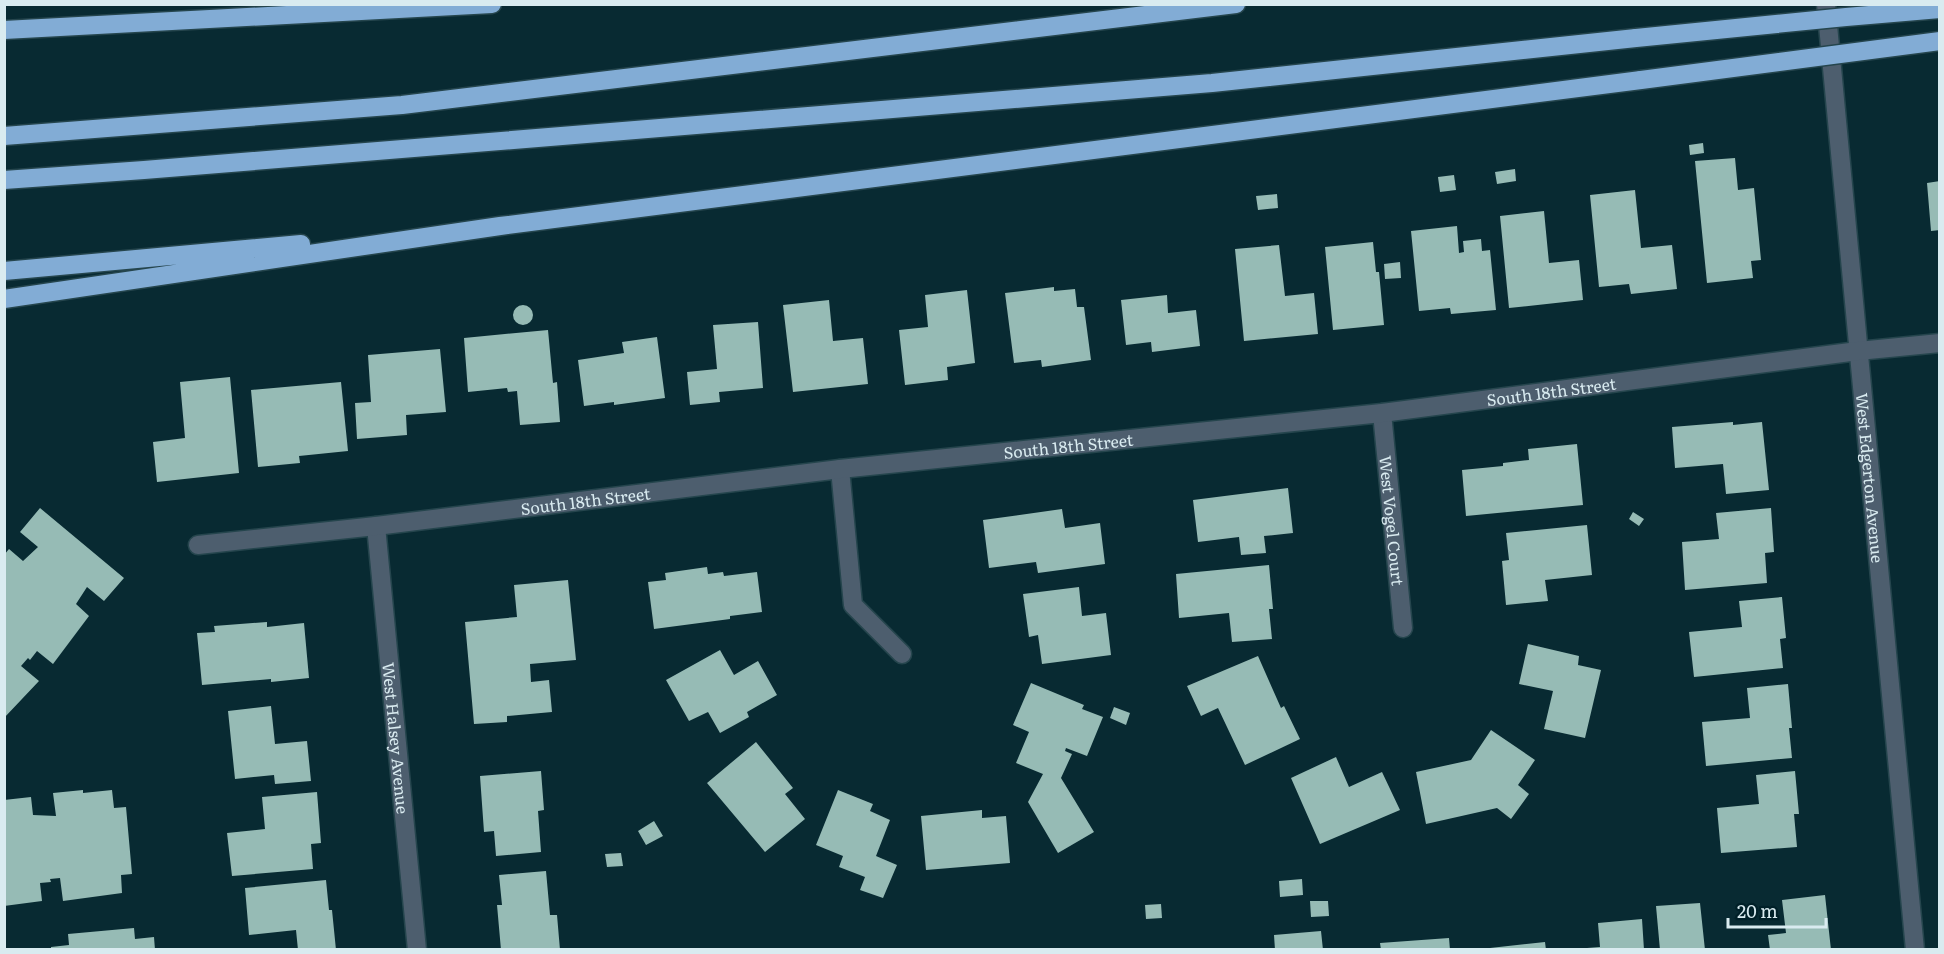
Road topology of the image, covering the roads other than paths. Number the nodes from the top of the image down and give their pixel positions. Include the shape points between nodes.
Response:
1 (492, 4) edge
2 (1236, 4) edge
3 (1826, 4) edge
4 (1940, 9) edge
5 (4, 30) edge
6 (1940, 41) edge
7 (4, 136) edge
8 (4, 180) edge
9 (500, 226) junction
10 (4, 271) edge
11 (4, 299) edge
12 (1940, 344) edge
13 (1858, 351) junction
14 (1382, 413) junction
15 (840, 469) junction
16 (376, 526) junction
17 (198, 545) dead end
18 (1403, 628) dead end
19 (902, 654) dead end
20 (417, 950) edge
21 (1915, 950) edge

1 - 5 highway
2 - 7 highway via 402,105
3 - 13 street, West Edgerton Avenue
4 - 8 highway, bridge via 1200,84
6 - 9 highway, bridge
9 - 10 highway
9 - 11 highway
12 - 13 street, South 18th Street
13 - 14 street, South 18th Street
13 - 21 street, West Edgerton Avenue
14 - 15 street, South 18th Street
14 - 18 street, West Vogel Court
15 - 16 street, South 18th Street
15 - 19 street via 853,605
16 - 17 street, South 18th Street
16 - 20 street, West Halsey Avenue

